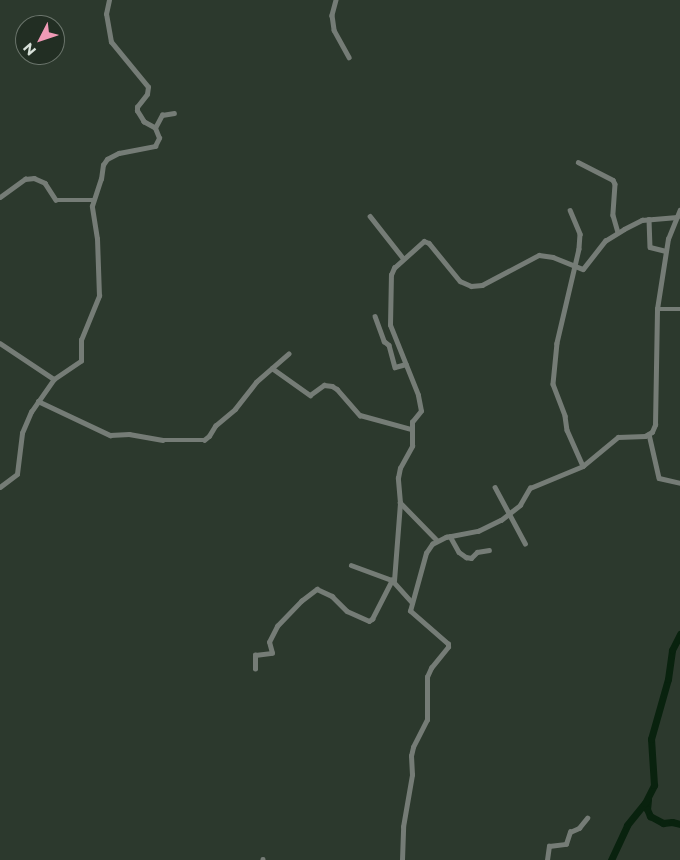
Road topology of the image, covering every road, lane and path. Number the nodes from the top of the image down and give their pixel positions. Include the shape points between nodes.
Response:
1 (109, 0) edge
2 (336, 0) edge
3 (349, 57) dead end
4 (174, 112) dead end
5 (155, 128) junction
6 (578, 162) dead end
7 (0, 197) edge
8 (93, 200) junction
9 (570, 210) dead end
10 (680, 210) edge
11 (370, 216) dead end
12 (677, 217) junction
13 (649, 219) junction
14 (618, 232) junction
15 (666, 250) junction
16 (403, 258) junction
17 (575, 267) junction
18 (657, 309) junction
19 (680, 309) edge
20 (375, 316) dead end
21 (0, 343) edge
22 (288, 354) dead end
23 (406, 364) junction
24 (272, 368) junction
25 (54, 380) junction
26 (38, 401) junction
27 (411, 429) junction
28 (650, 434) junction
29 (583, 466) junction
30 (680, 483) edge
31 (0, 487) edge
32 (495, 487) dead end
33 (400, 503) junction
34 (510, 514) junction
35 (450, 536) junction
36 (437, 541) junction
37 (525, 543) dead end
38 (490, 550) dead end
39 (351, 565) dead end
40 (393, 580) junction
41 (412, 602) junction
42 (255, 669) dead end
43 (587, 818) dead end
44 (402, 860) edge
45 (547, 860) edge

1 - 5 street via 106,14 111,42 148,87 148,94 136,109 144,122
2 - 3 street via 332,15 334,30
4 - 5 street via 162,115
5 - 8 street via 159,138 155,146 126,151 107,160
6 - 14 street via 613,180 613,215
7 - 8 street via 25,179 34,178 45,183 56,200
8 - 25 street via 99,296 82,340 81,361
9 - 17 street via 580,234
10 - 12 street
11 - 16 street
12 - 13 street
12 - 15 street
13 - 14 street
13 - 15 street via 650,247
14 - 17 street via 605,242 585,267
15 - 18 street
16 - 17 street via 417,244 426,242 460,281 471,286 482,285 539,255 553,257
16 - 23 street via 391,275 389,319
17 - 29 street via 557,343 553,384
18 - 19 street
18 - 28 street via 655,425
20 - 23 street via 395,367
21 - 25 street
22 - 24 street
23 - 27 street via 421,411 412,422
24 - 26 street via 204,440 110,435
24 - 27 street via 310,395 324,385 332,386 360,415
25 - 26 street
26 - 31 street via 22,433 17,474
27 - 33 street via 412,446 398,478
28 - 29 street via 618,437
28 - 30 street via 658,478
29 - 34 street via 530,488
32 - 34 street
33 - 36 street
33 - 40 street
34 - 35 street via 488,527
34 - 37 street
35 - 36 street
35 - 38 street via 459,552 466,557
36 - 41 street via 426,553
39 - 40 street
40 - 41 street
40 - 42 street via 370,621 347,611 332,596 315,590 277,626 269,642 272,653 255,655
41 - 44 street via 412,613 448,647 427,677 427,720 411,756 412,775 403,827
43 - 45 street via 579,828 570,832 566,844 549,846

